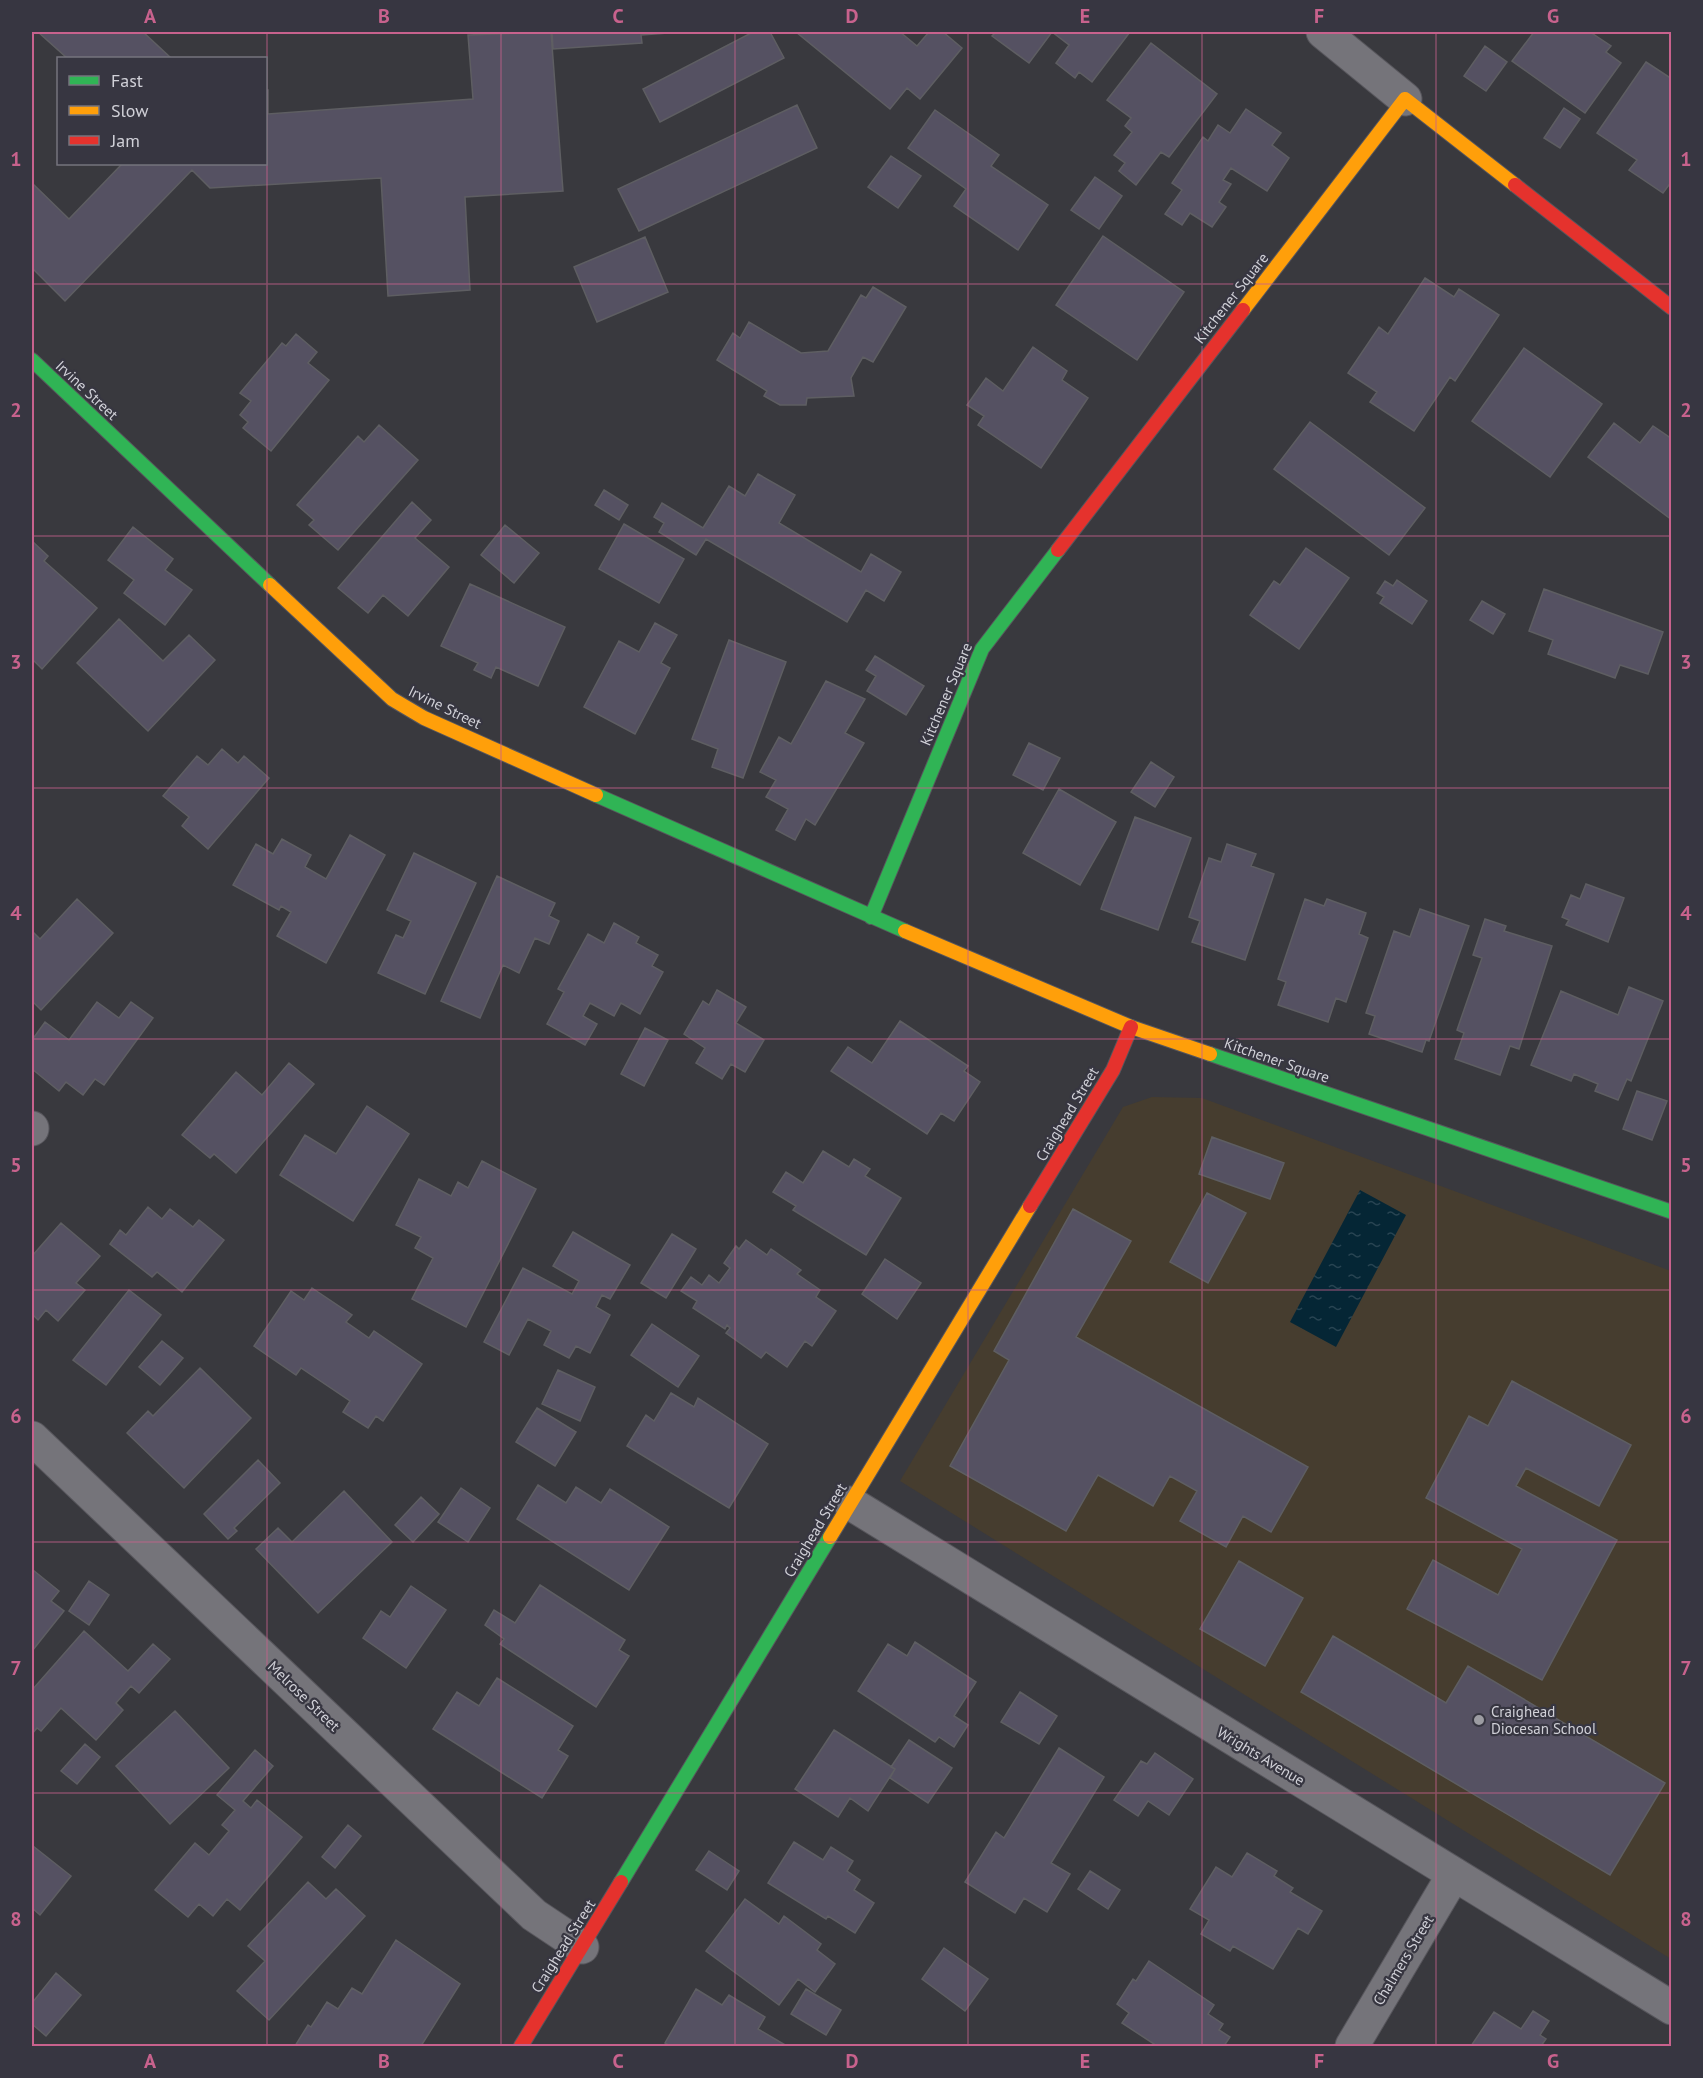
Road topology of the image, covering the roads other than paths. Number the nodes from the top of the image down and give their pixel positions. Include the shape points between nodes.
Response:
1 (1323, 32) edge
2 (1405, 99) junction
3 (1671, 308) edge
4 (32, 360) edge
5 (871, 916) junction
6 (1131, 1027) junction
7 (1671, 1212) edge
8 (32, 1438) edge
9 (850, 1503) junction
10 (1454, 1874) junction
11 (582, 1947) junction
12 (1671, 2008) edge
13 (521, 2046) edge
14 (1352, 2046) edge

1 - 2 street
2 - 3 street
2 - 5 street, Kitchener Square via 982,649
4 - 5 street, Irvine Street via 392,699 423,718
5 - 6 street, Kitchener Square
6 - 7 street, Kitchener Square
6 - 9 street, Craighead Street via 1113,1070
8 - 11 street, Melrose Street via 534,1915
9 - 10 street, Wrights Avenue
9 - 11 street, Craighead Street
10 - 12 street, Wrights Avenue
10 - 14 street, Chalmers Street
11 - 13 street, Craighead Street

